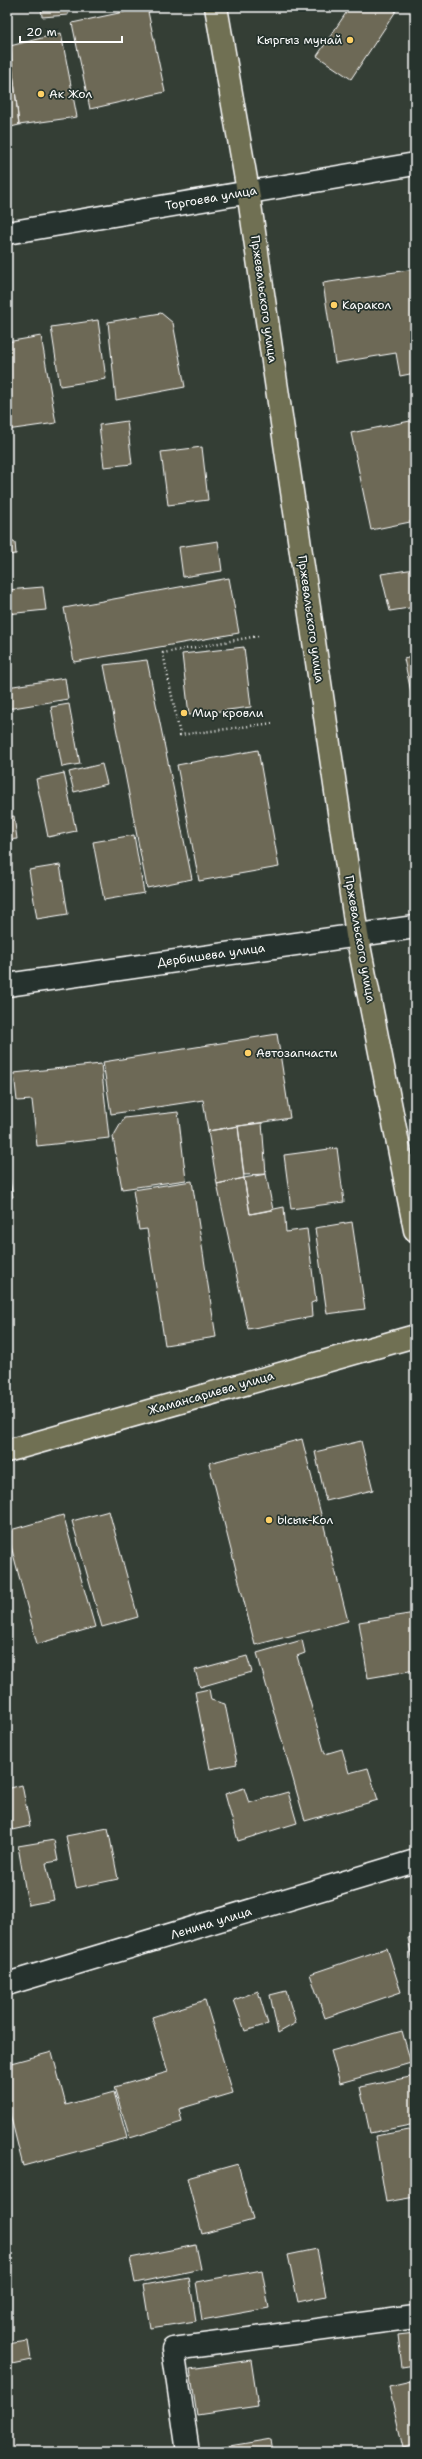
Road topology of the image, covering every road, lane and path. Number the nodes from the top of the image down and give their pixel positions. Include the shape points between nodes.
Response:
1 (216, 7) edge
2 (415, 164) edge
3 (248, 191) junction
4 (7, 233) edge
5 (258, 636) dead end
6 (273, 723) dead end
7 (415, 927) edge
8 (357, 935) junction
9 (7, 985) edge
10 (415, 1230) edge
11 (415, 1336) edge
12 (7, 1451) edge
13 (415, 1862) edge
14 (7, 1984) edge
15 (415, 2318) edge
16 (188, 2452) edge

1 - 3 main road, Пржевальского улица
2 - 3 street, Торгоева улица
3 - 4 street, Торгоева улица
3 - 8 main road, Пржевальского улица
5 - 6 path via 163,653 180,734
7 - 8 street, Дербишева улица
8 - 9 street, Дербишева улица
8 - 10 main road, Пржевальского улица
11 - 12 main road, Жамансариева улица
13 - 14 street, Ленина улица
15 - 16 street via 173,2349

